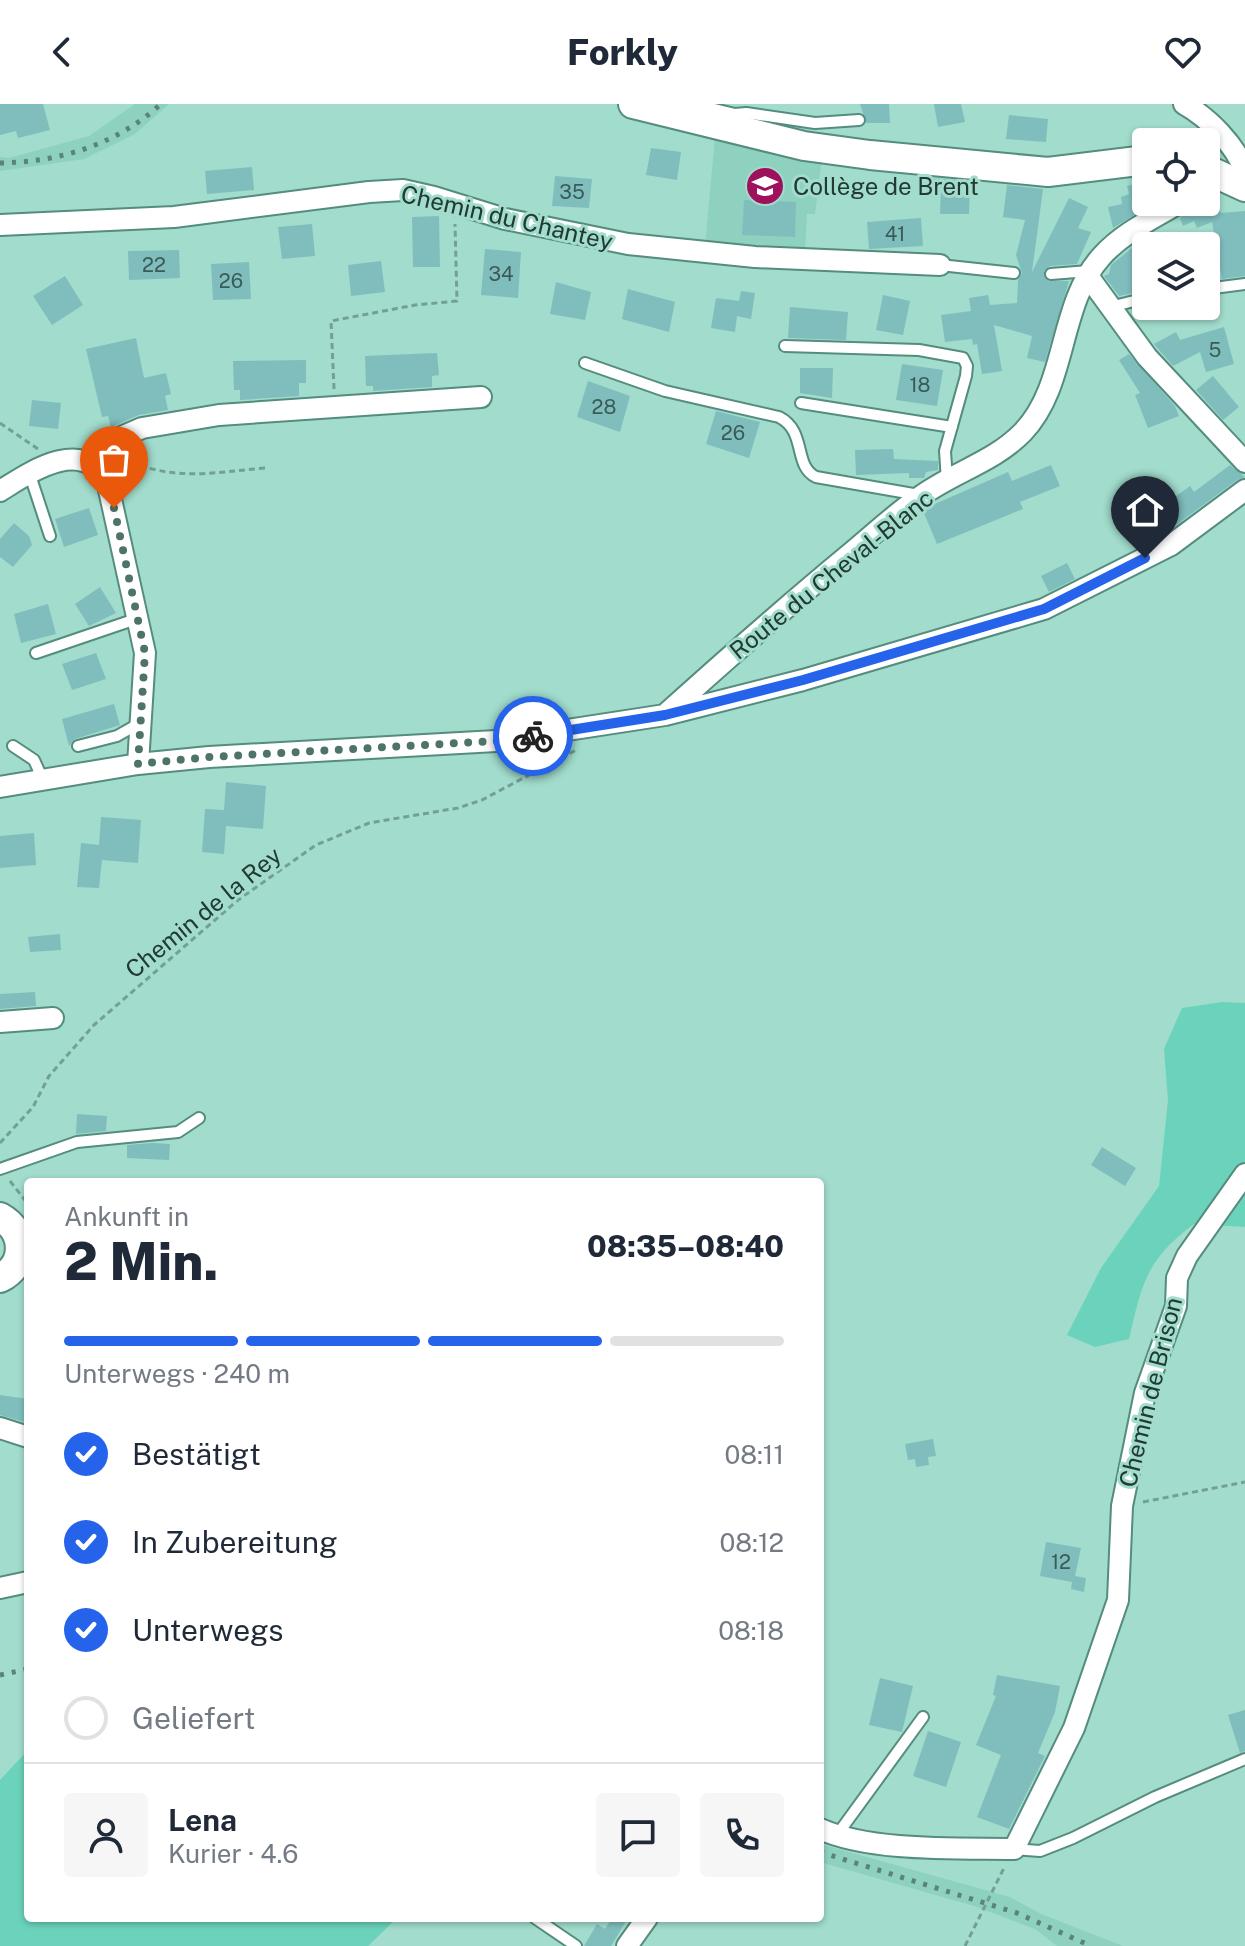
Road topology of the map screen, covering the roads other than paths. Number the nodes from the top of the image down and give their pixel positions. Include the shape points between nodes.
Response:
1 (633, 104) edge
2 (693, 104) edge
3 (1184, 104) edge
4 (859, 120) dead end
5 (729, 121) junction
6 (1132, 162) edge
7 (1230, 179) edge
8 (1159, 216) edge
9 (0, 225) edge
10 (940, 265) joint
11 (1014, 273) dead end
12 (1090, 273) junction
13 (1051, 274) dead end
14 (1245, 284) edge
15 (1220, 287) edge
16 (1132, 302) edge
17 (1110, 307) junction
18 (785, 346) dead end
19 (585, 363) dead end
20 (481, 397) dead end
21 (801, 403) dead end
22 (952, 427) junction
23 (88, 460) junction
24 (1245, 462) edge
25 (29, 472) junction
26 (947, 481) junction
27 (1245, 490) edge
28 (0, 491) edge
29 (921, 495) junction
30 (50, 536) dead end
31 (139, 618) junction
32 (36, 653) dead end
33 (665, 715) junction
34 (140, 723) junction
35 (13, 746) dead end
36 (78, 746) dead end
37 (138, 764) junction
38 (43, 780) junction
39 (0, 787) edge
40 (53, 1018) dead end
41 (0, 1022) edge
42 (199, 1118) dead end
43 (0, 1169) edge
44 (1245, 1174) edge
45 (0, 1217) edge
46 (0, 1278) edge
47 (0, 1428) edge
48 (24, 1436) edge
49 (24, 1583) edge
50 (0, 1588) edge
51 (923, 1717) dead end
52 (1245, 1759) edge
53 (828, 1832) edge
54 (1014, 1849) junction
55 (541, 1922) edge
56 (644, 1922) edge
57 (576, 1946) edge
58 (627, 1946) edge

1 - 5 main road
2 - 5 lane
3 - 7 street via 1240,157
4 - 5 lane via 815,123 746,113
5 - 6 main road via 829,151 1034,171
8 - 12 street via 1114,245
9 - 10 street, Chemin du Chantey via 174,217 403,190 505,219 628,244 755,257
10 - 11 lane, Chemin du Chantey
12 - 13 lane
12 - 17 street
12 - 26 street, Route du Cheval-Blanc via 1039,411 1007,447
14 - 15 lane
16 - 17 lane
17 - 24 street via 1182,397
18 - 22 lane via 919,350 963,358 966,376
19 - 29 lane via 665,391 779,417 793,428 804,465 816,477
20 - 23 street via 219,415 142,428 112,441
21 - 22 lane
22 - 26 lane via 945,451
23 - 25 street via 56,461
23 - 31 street via 107,481
25 - 28 street
25 - 30 lane
26 - 29 street, Route du Cheval-Blanc
27 - 33 street via 1171,545 1044,609
29 - 33 street, Route du Cheval-Blanc
31 - 32 lane
31 - 34 street via 145,653
33 - 37 street via 496,741
34 - 36 lane via 117,736
34 - 37 street
35 - 38 lane via 34,760
37 - 38 street
38 - 39 street
40 - 41 street
42 - 43 lane via 178,1132 77,1142
44 - 54 street, Chemin de Brison via 1177,1278 1176,1306 1145,1393 1122,1506 1118,1600 1074,1728
45 - 46 main road via 12,1223 21,1251 16,1265
47 - 48 street
49 - 50 street
51 - 53 lane
52 - 54 lane via 1040,1851
53 - 54 street via 927,1848
55 - 57 lane
56 - 58 street

